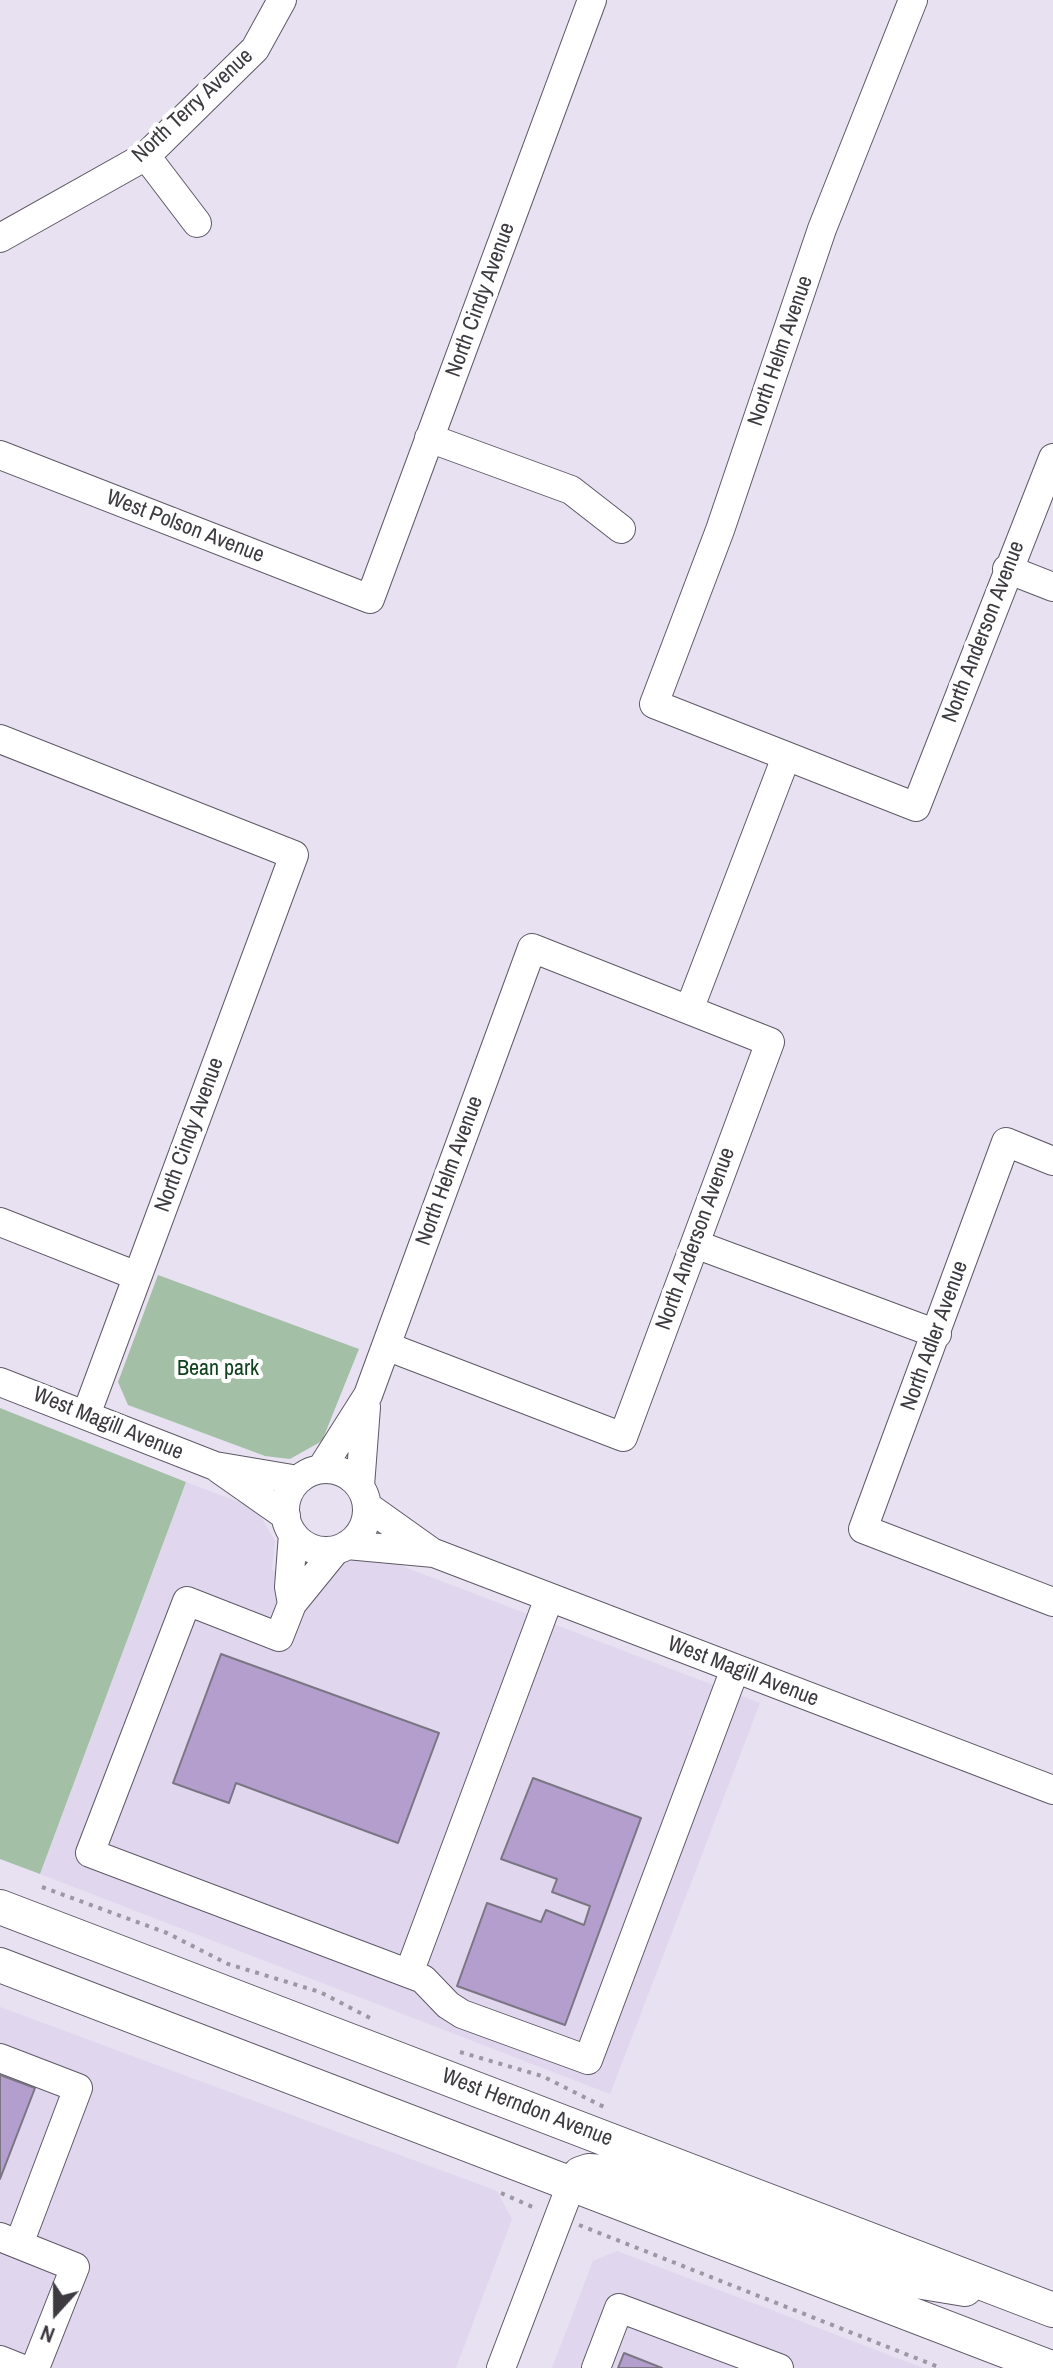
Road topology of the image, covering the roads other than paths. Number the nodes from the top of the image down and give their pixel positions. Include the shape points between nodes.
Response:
1 (282, 0) edge
2 (592, 0) edge
3 (913, 0) edge
4 (146, 156) junction
5 (197, 223) dead end
6 (0, 238) edge
7 (429, 438) junction
8 (0, 455) edge
9 (1053, 458) edge
10 (621, 529) dead end
11 (1007, 569) junction
12 (1053, 587) edge
13 (370, 599) joint
14 (0, 739) edge
15 (786, 757) junction
16 (689, 1010) junction
17 (1053, 1161) edge
18 (0, 1222) edge
19 (695, 1244) junction
20 (137, 1276) junction
21 (937, 1334) junction
22 (386, 1346) junction
23 (0, 1382) edge
24 (368, 1395) junction
25 (86, 1415) junction
26 (215, 1466) junction
27 (310, 1475) junction
28 (364, 1496) junction
29 (290, 1525) junction
30 (341, 1548) junction
31 (434, 1553) junction
32 (549, 1598) junction
33 (1053, 1602) edge
34 (292, 1604) junction
35 (735, 1669) junction
36 (1053, 1790) edge
37 (0, 1907) edge
38 (0, 1965) edge
39 (409, 1973) junction
40 (0, 2058) edge
41 (571, 2185) junction
42 (10, 2240) edge
43 (1013, 2294) junction
44 (1053, 2310) edge
45 (0, 2360) edge
46 (20, 2368) edge
47 (35, 2368) edge
48 (501, 2368) edge
49 (596, 2368) edge
50 (779, 2368) edge
51 (1051, 2368) edge

1 - 4 street, North Terry Avenue via 255,49
2 - 7 street, North Cindy Avenue
3 - 15 street, North Helm Avenue via 822,229 720,530 654,704
4 - 5 street
4 - 6 street, North Terry Avenue
7 - 10 street via 571,490
7 - 13 street, North Cindy Avenue
8 - 13 street, West Polson Avenue
9 - 11 street, North Anderson Avenue
11 - 12 street
11 - 15 street, North Anderson Avenue via 916,807
14 - 20 street, North Cindy Avenue via 294,855
15 - 16 street
16 - 19 street, North Anderson Avenue via 770,1042
16 - 22 street, North Helm Avenue via 532,948
17 - 21 street, North Adler Avenue via 1006,1142
18 - 20 street
19 - 21 street
19 - 22 street, North Anderson Avenue via 623,1437
20 - 25 street, North Cindy Avenue
21 - 33 street, North Adler Avenue via 863,1529
22 - 24 street, North Helm Avenue
23 - 25 street, West Magill Avenue
24 - 27 street, North Helm Avenue
24 - 28 street, North Helm Avenue
25 - 26 street, West Magill Avenue
26 - 27 street, West Magill Avenue
26 - 29 street, West Magill Avenue
27 - 28 street via 336,1470
27 - 29 street via 287,1496
28 - 30 street via 366,1521 359,1535
28 - 31 street, West Magill Avenue
29 - 30 street via 308,1548
29 - 34 street
30 - 31 street, West Magill Avenue
30 - 34 street
31 - 32 street, West Magill Avenue
32 - 35 street, West Magill Avenue
32 - 39 street
34 - 39 street via 279,1637 187,1601 90,1853
35 - 36 street, West Magill Avenue
35 - 39 street via 588,2060 462,2014 433,1986
37 - 43 main road, West Herndon Avenue
38 - 41 main road
40 - 42 street via 78,2088
41 - 43 main road via 589,2171 619,2173 892,2277
41 - 48 street
41 - 51 main road
42 - 47 street via 75,2267
43 - 44 main road, West Herndon Avenue
45 - 46 street
49 - 50 street via 619,2308

